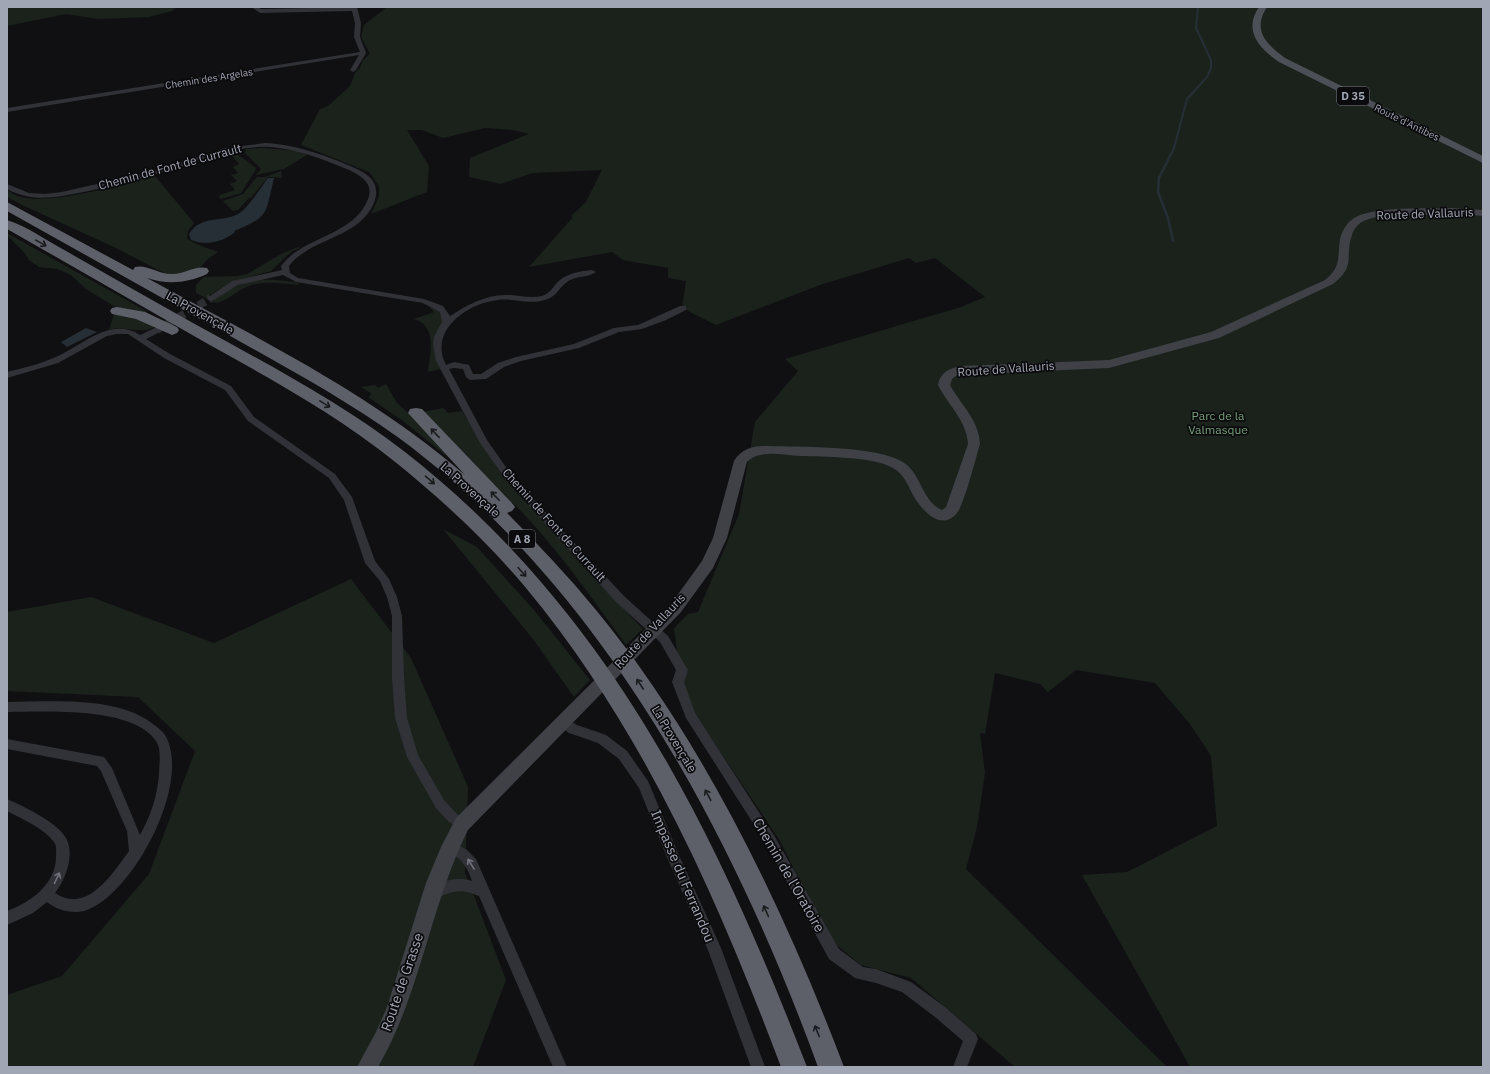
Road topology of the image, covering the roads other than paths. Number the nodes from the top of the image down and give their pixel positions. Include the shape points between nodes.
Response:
1 (254, 7) edge
2 (1263, 7) edge
3 (1269, 7) edge
4 (354, 8) edge
5 (304, 9) edge
6 (363, 53) junction
7 (353, 70) dead end
8 (7, 110) edge
9 (1483, 159) edge
10 (7, 186) edge
11 (8, 213) edge
12 (1483, 213) edge
13 (202, 271) dead end
14 (285, 272) junction
15 (592, 272) dead end
16 (149, 274) junction
17 (207, 301) joint
18 (683, 308) dead end
19 (117, 312) dead end
20 (446, 322) junction
21 (157, 330) tunnel mouth
22 (141, 338) junction
23 (444, 368) junction
24 (7, 375) edge
25 (306, 392) junction
26 (416, 413) dead end
27 (560, 579) junction
28 (650, 634) junction
29 (7, 707) edge
30 (562, 721) junction
31 (7, 744) edge
32 (7, 805) edge
33 (462, 824) junction
34 (449, 846) junction
35 (136, 853) junction
36 (482, 891) junction
37 (431, 894) junction
38 (47, 895) junction
39 (7, 918) edge
40 (367, 1067) edge
41 (560, 1067) edge
42 (758, 1067) edge
43 (794, 1067) edge
44 (831, 1067) edge
45 (960, 1067) edge

1 - 5 street via 260,11
2 - 9 main road, Route d'Antibes / D 35 via 1257,16 1255,28 1265,46 1278,57
3 - 9 main road, Route d'Antibes / D 35 via 1260,21 1261,34 1270,46 1286,59
4 - 5 street
4 - 6 street via 358,23 357,37
6 - 7 street
6 - 8 street, Chemin des Argelas
10 - 14 street, Chemin de Font de Currault via 31,196 66,194 149,174 224,150 265,145 301,149 368,178 373,195 369,206 356,221 344,230 293,255 285,265
11 - 16 highway via 48,222
11 -> 25 highway, La Provençale / A 8
11 - 27 highway, La Provençale / A 8 via 300,368 378,416 429,453 469,488 520,536
12 - 28 main road, Route de Vallauris via 1411,212 1376,214 1361,218 1352,225 1346,236 1343,267 1339,275 1215,335 1109,364 961,370 951,373 944,384 975,436 952,510 946,515 931,512 908,475 888,460 766,450 750,453 741,461 720,538 708,564 676,608
13 - 16 highway via 180,280
14 - 17 street via 236,283
14 - 20 street via 296,280 424,301 442,308
15 - 20 street via 565,279 551,296 536,300 506,297 491,299 472,304
16 - 17 highway
18 - 23 street via 639,327 617,330 576,346 501,365 482,377 469,376 466,367 454,365
19 - 25 highway via 131,313 149,319 237,363
20 - 23 street, Chemin de Font de Currault via 438,339 437,350
21 - 22 street
22 - 24 street via 130,332 108,333 54,361
22 - 33 street via 167,356 228,388 250,419 332,476 349,499 370,563 384,579 397,616 401,718 413,757 440,804
23 - 28 street, Chemin de Font de Currault via 484,441 509,478
25 -> 43 highway, La Provençale / A 8 via 402,458 467,514 535,586 592,660 650,750 708,859 743,937
27 -> 26 highway via 544,549 528,530
44 -> 27 highway, La Provençale / A 8 via 762,903 704,789 635,677
28 - 30 main road, Route de Vallauris
28 - 45 street, Chemin de l'Oratoire via 664,639 682,670 678,682 690,715 771,841 834,954 860,973 906,987 971,1039
29 - 35 street via 98,710 137,720 160,737 166,757 164,788 157,817
30 - 33 main road, Route de Vallauris
30 - 42 street, Impasse du Ferrandou via 573,730 602,738 623,755 644,785 714,948
31 - 35 street via 100,761 106,768 133,831
38 -> 32 street via 58,879 64,859 61,840 40,822
33 - 34 main road, Route de Grasse
36 -> 34 street via 471,863 463,854
34 - 37 main road, Route de Grasse
35 - 38 street via 106,890 91,902 74,906 60,904
36 - 37 street via 461,883 448,885
36 - 41 street
37 - 40 main road, Route de Grasse via 390,1024
38 - 39 street via 22,913

